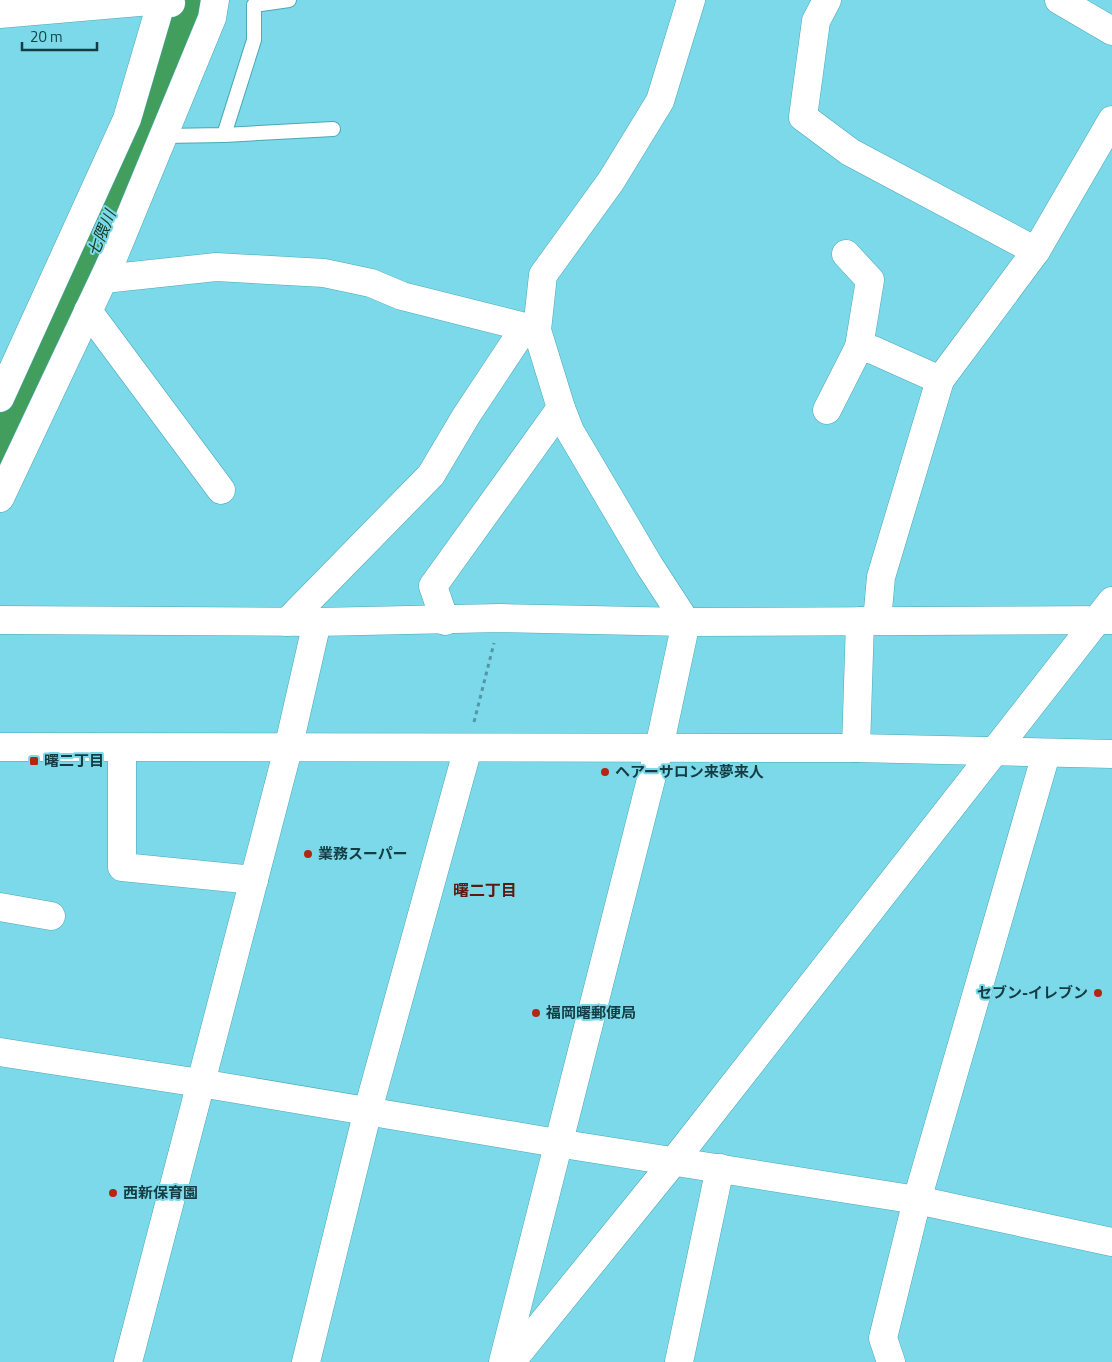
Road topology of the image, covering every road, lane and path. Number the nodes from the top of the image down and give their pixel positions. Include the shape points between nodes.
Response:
1 (289, 0) edge
2 (691, 0) edge
3 (827, 0) edge
4 (1059, 0) edge
5 (166, 2) edge
6 (208, 10) edge
7 (0, 14) edge
8 (1112, 31) edge
9 (1112, 120) edge
10 (334, 129) dead end
11 (224, 135) junction
12 (164, 136) junction
13 (1036, 251) junction
14 (846, 254) dead end
15 (107, 272) junction
16 (88, 311) junction
17 (531, 329) junction
18 (859, 347) junction
19 (940, 380) junction
20 (0, 398) edge
21 (560, 408) junction
22 (827, 410) dead end
23 (221, 490) dead end
24 (0, 498) edge
25 (1107, 614) edge
26 (500, 618) junction
27 (0, 620) edge
28 (445, 621) junction
29 (868, 621) junction
30 (287, 622) junction
31 (317, 622) junction
32 (686, 622) junction
33 (0, 747) edge
34 (122, 748) junction
35 (468, 748) junction
36 (659, 748) junction
37 (856, 748) junction
38 (288, 749) junction
39 (994, 750) junction
40 (1046, 754) junction
41 (1112, 754) edge
42 (254, 880) junction
43 (0, 907) edge
44 (50, 916) dead end
45 (0, 1052) edge
46 (200, 1082) junction
47 (368, 1110) junction
48 (557, 1144) junction
49 (674, 1161) junction
50 (720, 1168) junction
51 (917, 1200) junction
52 (1112, 1242) edge
53 (128, 1362) edge
54 (306, 1362) edge
55 (503, 1362) edge
56 (511, 1362) edge
57 (679, 1362) edge
58 (891, 1362) edge

1 - 11 lane via 254,5 254,40
2 - 17 street via 660,101 611,181 543,275
3 - 13 street via 816,21 803,117 850,152
4 - 8 street
5 - 7 street
5 - 20 street via 127,119
6 - 12 street
9 - 13 street
10 - 11 lane
11 - 12 lane
12 - 15 street
13 - 19 street
14 - 18 street via 870,280
15 - 16 street
15 - 17 street via 216,267 324,273 371,283 402,296
16 - 23 street
16 - 24 street
17 - 21 street
17 - 30 street via 466,416 431,475
18 - 19 street via 873,350
18 - 22 street
19 - 29 street
21 - 28 street via 433,586
21 - 32 street via 575,439
25 - 29 street
25 - 39 street
26 - 28 street
26 - 32 street
26 - 35 path
27 - 30 street
28 - 31 street
29 - 32 street
29 - 37 street
30 - 31 street
31 - 38 street
32 - 36 street
33 - 34 street
34 - 38 street
34 - 42 street via 122,867
35 - 36 street
35 - 38 street
35 - 47 street
36 - 37 street
36 - 48 street
37 - 39 street
38 - 42 street
39 - 40 street
39 - 49 street
40 - 41 street
40 - 51 street
42 - 46 street
43 - 44 street
45 - 46 street
46 - 47 street
46 - 53 street
47 - 48 street
47 - 54 street
48 - 49 street
48 - 55 street
49 - 50 street
49 - 56 street
50 - 51 street
50 - 57 street
51 - 52 street
51 - 58 street via 883,1338

